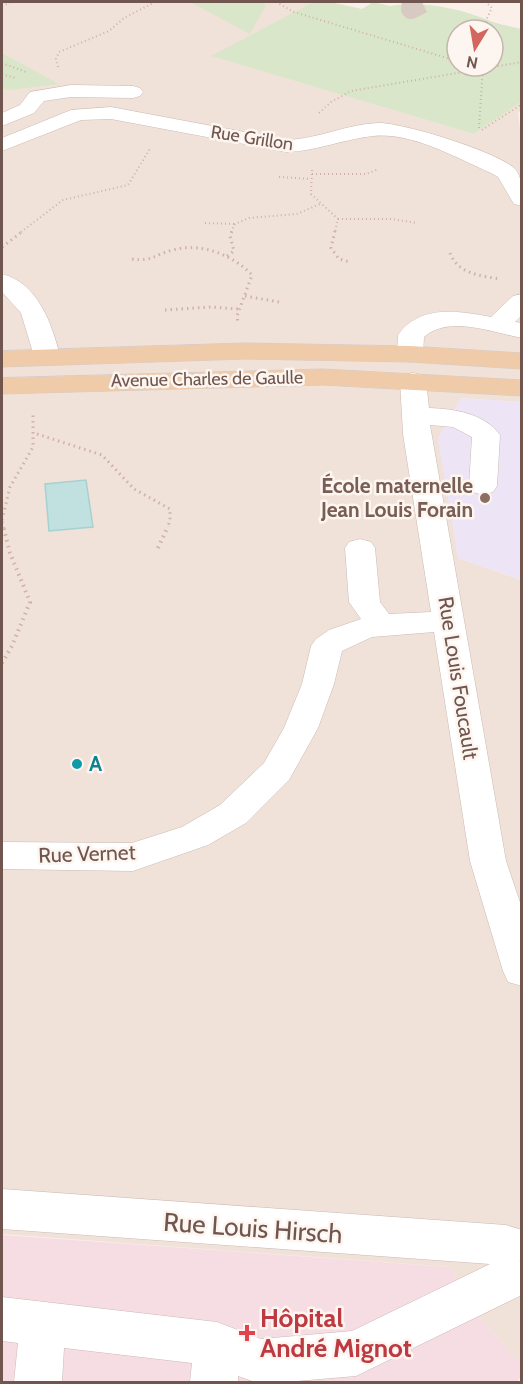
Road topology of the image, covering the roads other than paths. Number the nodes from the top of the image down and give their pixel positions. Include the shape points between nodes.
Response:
1 (93, 91) junction
2 (133, 92) dead end
3 (89, 112) junction
4 (2, 120) edge
5 (2, 145) edge
6 (522, 198) edge
7 (2, 281) edge
8 (516, 291) edge
9 (510, 327) edge
10 (47, 356) junction
11 (2, 359) edge
12 (522, 361) edge
13 (411, 367) junction
14 (2, 386) edge
15 (522, 388) edge
16 (416, 416) junction
17 (483, 486) dead end
18 (360, 548) dead end
19 (448, 622) junction
20 (380, 624) junction
21 (2, 856) edge
22 (522, 971) edge
23 (2, 1209) edge
24 (514, 1260) edge
25 (22, 1321) edge
26 (215, 1363) edge
27 (38, 1383) edge

1 - 2 street
1 - 3 street
1 - 4 street via 37,96 27,110
3 - 5 street, Rue Grillon
3 - 6 street, Rue Grillon via 287,146 377,129 402,131 499,168 507,173
7 - 10 street via 34,310
8 - 9 street
9 - 13 street via 458,318 426,322 411,335
10 - 11 main road, Avenue Charles de Gaulle
10 - 13 main road, Avenue Charles de Gaulle via 245,351
12 - 13 main road, Avenue Charles de Gaulle
13 - 14 main road, Avenue Charles de Gaulle via 323,377
13 - 15 main road, Avenue Charles de Gaulle
13 - 16 street, Rue Louis Foucault
16 - 17 street via 450,417 477,426 486,435
16 - 19 street, Rue Louis Foucault
18 - 20 street via 365,602
19 - 20 street, Rue Vernet
19 - 22 street, Rue Louis Foucault via 488,861
20 - 21 street, Rue Vernet via 343,634 327,646 301,728 277,771 233,814 195,836 133,856
23 - 24 street, Rue Louis Hirsch
24 - 26 street via 356,1353
25 - 26 street
25 - 27 street

